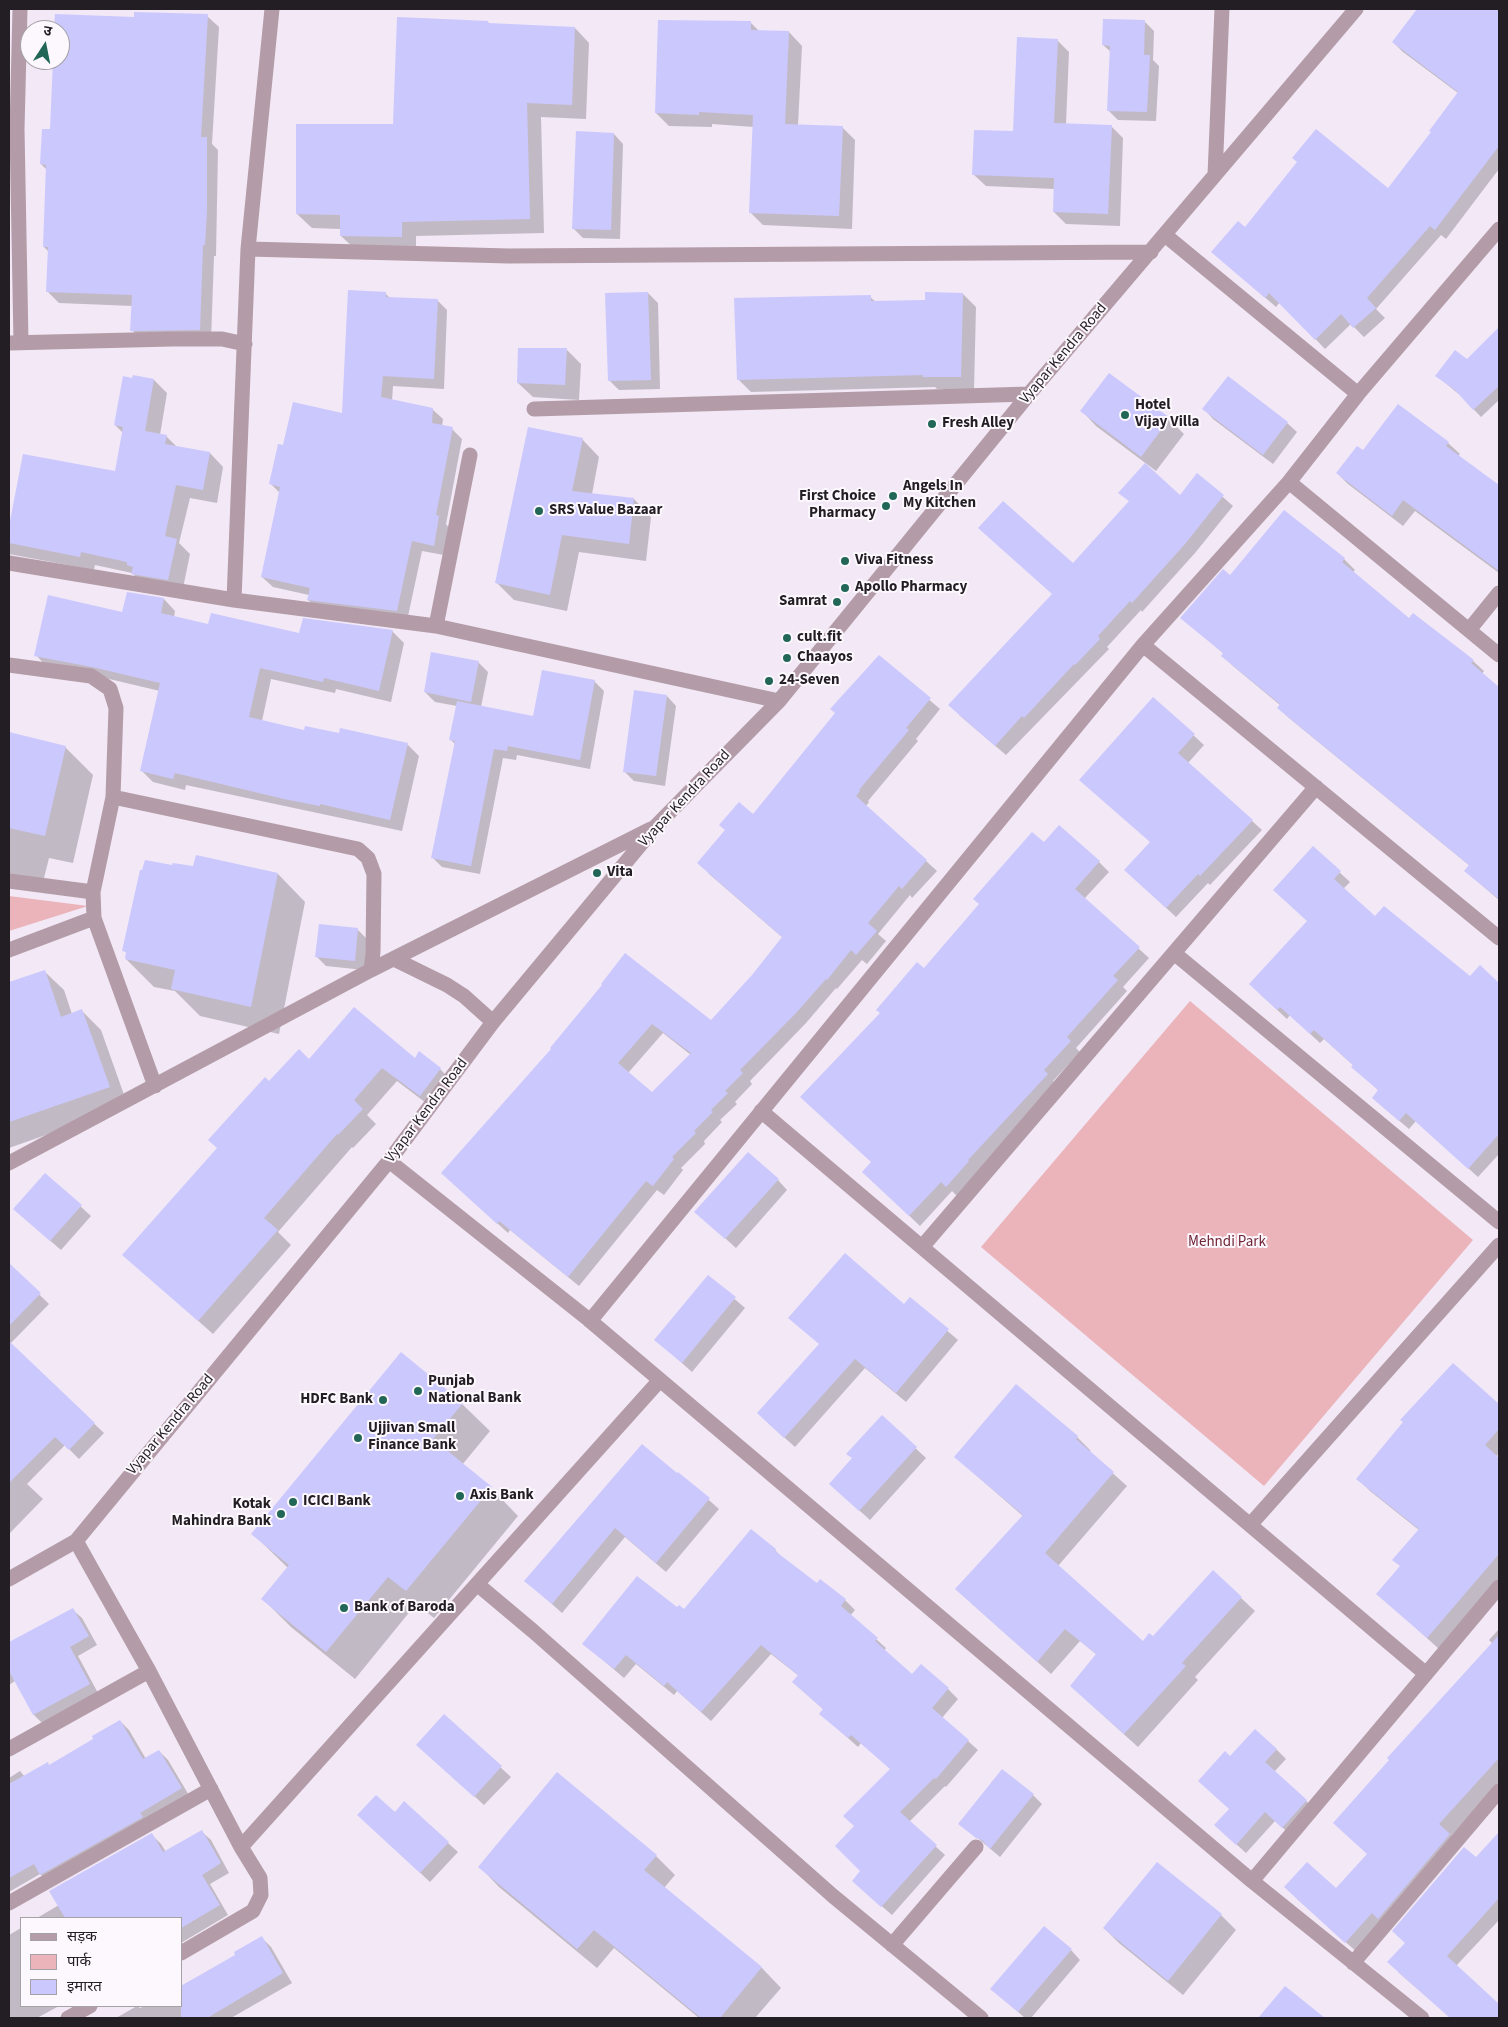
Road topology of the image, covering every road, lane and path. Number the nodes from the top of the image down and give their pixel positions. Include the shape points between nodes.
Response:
1 (20, 9) edge
2 (272, 9) edge
3 (1222, 9) edge
4 (1356, 9) edge
5 (13, 129) edge
6 (1215, 175) junction
7 (1499, 229) edge
8 (1165, 235) junction
9 (248, 249) junction
10 (1150, 252) junction
11 (15, 343) edge
12 (245, 344) junction
13 (1029, 394) junction
14 (1358, 394) junction
15 (534, 409) dead end
16 (470, 455) dead end
17 (1289, 482) junction
18 (9, 563) edge
19 (1499, 593) edge
20 (234, 600) junction
21 (436, 626) junction
22 (1469, 630) junction
23 (1143, 645) junction
24 (1499, 656) edge
25 (9, 665) edge
26 (779, 701) junction
27 (1316, 787) junction
28 (113, 797) junction
29 (656, 826) junction
30 (9, 881) edge
31 (93, 892) junction
32 (94, 918) junction
33 (1499, 938) edge
34 (9, 950) edge
35 (1174, 953) junction
36 (394, 959) junction
37 (371, 970) junction
38 (492, 1022) junction
39 (156, 1086) junction
40 (761, 1111) junction
41 (389, 1161) junction
42 (9, 1163) edge
43 (1499, 1222) edge
44 (1499, 1245) edge
45 (922, 1247) junction
46 (590, 1321) junction
47 (660, 1380) junction
48 (1250, 1525) junction
49 (76, 1540) junction
50 (9, 1579) edge
51 (477, 1584) junction
52 (1499, 1587) edge
53 (149, 1671) junction
54 (1426, 1674) junction
55 (9, 1750) edge
56 (211, 1789) junction
57 (1499, 1791) edge
58 (242, 1847) junction
59 (976, 1847) dead end
60 (1252, 1881) junction
61 (9, 1903) edge
62 (892, 1945) junction
63 (182, 1952) edge
64 (1353, 1963) junction
65 (88, 2007) edge
66 (68, 2018) edge
67 (981, 2018) edge
68 (1422, 2018) edge

1 - 5 street
2 - 9 street
3 - 6 street
4 - 6 street, Vyapar Kendra Road
5 - 11 street
6 - 8 street, Vyapar Kendra Road
7 - 14 street
8 - 10 street, Vyapar Kendra Road
8 - 14 street
9 - 10 street via 509,256
9 - 12 street
10 - 13 street, Vyapar Kendra Road
11 - 12 street via 222,339
12 - 20 street
13 - 15 street
13 - 26 street, Vyapar Kendra Road
14 - 17 street
16 - 21 street
17 - 22 street
17 - 23 street
18 - 20 street
19 - 22 street
20 - 21 street
21 - 26 street
22 - 24 street
23 - 27 street
23 - 40 street
25 - 28 street via 91,676 110,689 116,708
26 - 29 street, Vyapar Kendra Road
27 - 33 street
27 - 35 street
28 - 31 street
28 - 37 street via 358,849 368,858 374,874
29 - 36 street
29 - 38 street, Vyapar Kendra Road
30 - 31 street
31 - 32 street
32 - 34 street
32 - 39 street
35 - 43 street
35 - 45 street
36 - 37 street
36 - 38 street via 447,985
37 - 39 street
38 - 41 street, Vyapar Kendra Road
39 - 42 street
40 - 45 street
40 - 46 street
41 - 46 street
41 - 49 street, Vyapar Kendra Road
44 - 48 street
45 - 48 street
46 - 47 street
47 - 51 street
47 - 60 street
48 - 54 street
49 - 50 street, Vyapar Kendra Road
49 - 53 street
51 - 58 street
51 - 62 street
52 - 54 street
53 - 55 street
53 - 56 street
54 - 60 street
56 - 58 street
56 - 61 street
57 - 64 street
58 - 63 street via 260,1878 261,1895 253,1911
59 - 62 street
60 - 64 street
62 - 67 street
64 - 68 street
65 - 66 street

